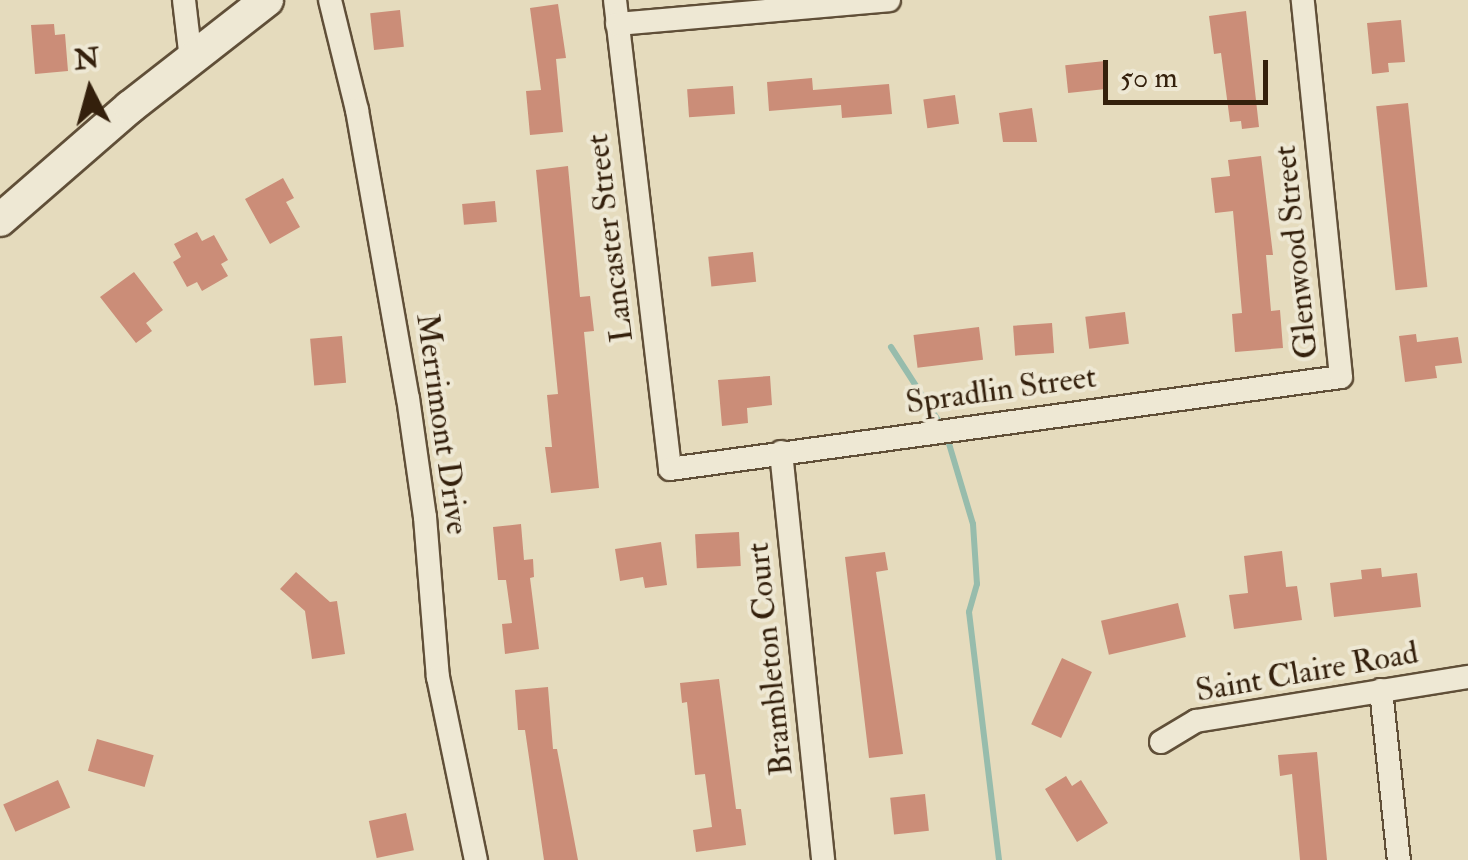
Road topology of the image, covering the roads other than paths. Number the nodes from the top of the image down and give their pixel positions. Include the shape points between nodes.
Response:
1 (184, 0) edge
2 (267, 0) edge
3 (330, 0) edge
4 (614, 0) edge
5 (889, 0) edge
6 (1303, 0) edge
7 (617, 24) junction
8 (191, 60) junction
9 (0, 220) edge
10 (1341, 378) joint
11 (781, 452) junction
12 (670, 469) joint
13 (1468, 677) edge
14 (1381, 690) junction
15 (1161, 742) dead end
16 (476, 860) edge
17 (823, 860) edge
18 (1399, 860) edge

1 - 8 street
2 - 8 main road
3 - 16 street, Merrimont Drive via 357,110 408,398 426,517 438,678
4 - 7 street, Lancaster Street
5 - 7 street
6 - 10 street, Glenwood Street
7 - 12 street, Lancaster Street
8 - 9 main road
10 - 11 street, Spradlin Street
11 - 12 street, Spradlin Street
11 - 17 street, Brambleton Court
13 - 14 street, Saint Claire Road
14 - 15 street, Saint Claire Road via 1196,721
14 - 18 street

